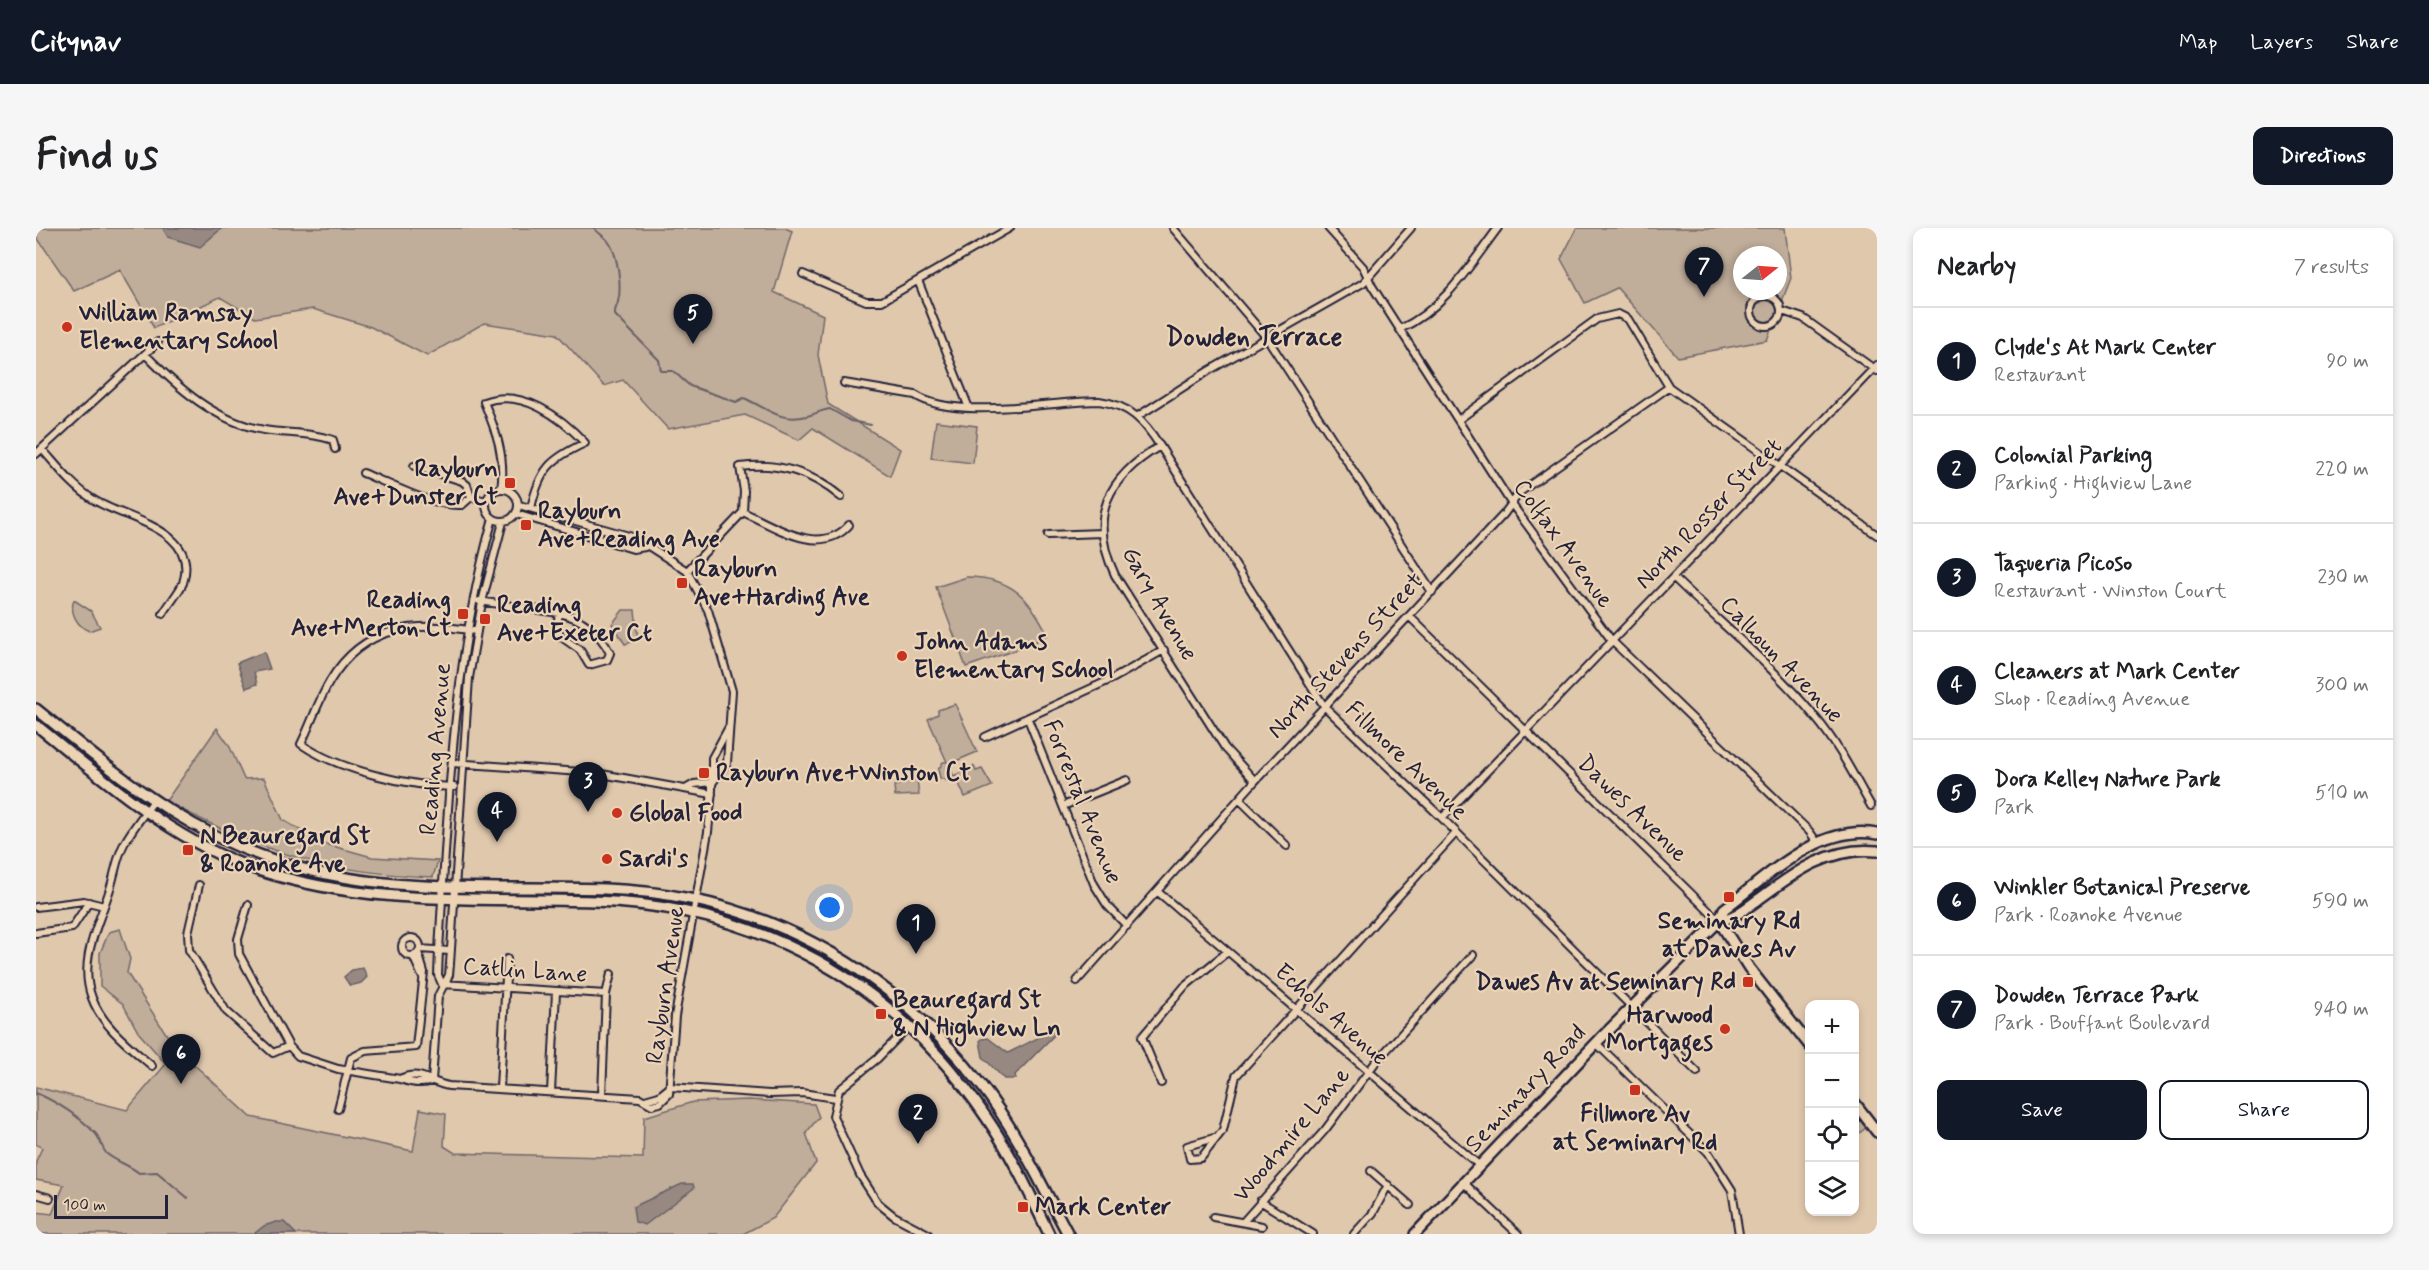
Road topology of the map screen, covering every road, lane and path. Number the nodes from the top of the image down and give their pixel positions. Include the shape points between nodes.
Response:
1 (1173, 228) edge
2 (1328, 228) edge
3 (1411, 228) edge
4 (1498, 228) edge
5 (1005, 229) edge
6 (802, 274) dead end
7 (1367, 278) junction
8 (919, 283) junction
9 (1782, 311) junction
10 (1400, 329) junction
11 (1267, 338) junction
12 (158, 342) dead end
13 (145, 354) junction
14 (1876, 368) edge
15 (844, 383) dead end
16 (1669, 387) junction
17 (969, 408) junction
18 (1138, 416) junction
19 (1458, 420) junction
20 (1161, 446) junction
21 (42, 448) junction
22 (335, 449) dead end
23 (36, 454) edge
24 (414, 466) dead end
25 (1779, 466) junction
26 (363, 473) dead end
27 (501, 489) junction
28 (841, 496) dead end
29 (471, 497) junction
30 (486, 501) junction
31 (1511, 503) junction
32 (519, 504) junction
33 (531, 508) junction
34 (743, 512) junction
35 (516, 514) junction
36 (493, 518) junction
37 (503, 522) junction
38 (849, 525) dead end
39 (1101, 533) junction
40 (1877, 534) edge
41 (1048, 535) dead end
42 (645, 547) junction
43 (687, 571) junction
44 (1674, 578) junction
45 (1432, 591) junction
46 (472, 600) junction
47 (482, 602) junction
48 (559, 613) junction
49 (163, 614) dead end
50 (1409, 616) junction
51 (466, 630) junction
52 (476, 632) junction
53 (1612, 641) junction
54 (1164, 650) junction
55 (1324, 706) junction
56 (36, 709) edge
57 (1028, 719) junction
58 (36, 725) edge
59 (729, 727) junction
60 (1524, 732) junction
61 (985, 737) dead end
62 (452, 763) junction
63 (462, 764) junction
64 (1127, 780) dead end
65 (1255, 781) junction
66 (713, 782) junction
67 (451, 787) junction
68 (461, 788) junction
69 (687, 788) junction
70 (712, 794) junction
71 (1240, 800) junction
72 (153, 802) junction
73 (1063, 806) junction
74 (1871, 806) dead end
75 (146, 811) junction
76 (1442, 818) junction
77 (1877, 826) edge
78 (1858, 831) junction
79 (1455, 834) junction
80 (1877, 834) edge
81 (1817, 842) junction
82 (1287, 846) dead end
83 (1877, 851) edge
84 (199, 885) dead end
85 (443, 886) junction
86 (454, 886) junction
87 (1158, 892) junction
88 (442, 899) junction
89 (454, 899) junction
90 (697, 899) junction
91 (89, 902) junction
92 (248, 905) dead end
93 (104, 906) junction
94 (36, 907) edge
95 (694, 912) junction
96 (1719, 921) junction
97 (1126, 926) junction
98 (36, 933) edge
99 (439, 950) junction
100 (450, 951) junction
101 (1227, 952) junction
102 (1473, 955) dead end
103 (507, 959) dead end
104 (611, 974) dead end
105 (1077, 981) dead end
106 (442, 984) junction
107 (506, 988) junction
108 (556, 992) junction
109 (606, 994) junction
110 (1632, 1007) junction
111 (1298, 1009) junction
112 (909, 1026) junction
113 (1805, 1041) edge
114 (1596, 1043) junction
115 (289, 1046) junction
116 (152, 1066) dead end
117 (346, 1071) junction
118 (1370, 1072) junction
119 (1697, 1072) dead end
120 (432, 1081) junction
121 (1161, 1083) dead end
122 (670, 1087) junction
123 (500, 1088) junction
124 (551, 1092) junction
125 (602, 1095) junction
126 (835, 1098) junction
127 (338, 1108) dead end
128 (1859, 1108) edge
129 (1877, 1132) edge
130 (1214, 1137) junction
131 (1480, 1166) junction
132 (1371, 1171) dead end
133 (1464, 1183) junction
134 (1388, 1185) junction
135 (36, 1194) edge
136 (50, 1198) dead end
137 (1260, 1201) junction
138 (1410, 1205) dead end
139 (1213, 1217) dead end
140 (1243, 1222) junction
141 (1262, 1226) dead end
142 (927, 1234) edge
143 (1049, 1234) edge
144 (1068, 1234) edge
145 (1313, 1234) edge
146 (1354, 1234) edge
147 (1415, 1234) edge
148 (1518, 1234) edge
149 (1739, 1234) edge

1 - 11 street
2 - 7 street, Colfax Avenue via 1363,267
3 - 7 street
4 - 10 street via 1453,287 1423,317
5 - 8 street
6 - 8 street via 874,302 890,299
7 - 10 street, Colfax Avenue
7 - 11 street
8 - 17 street
9 - 9 street via 1778,302 1768,296 1756,300 1752,312 1755,320 1766,326 1777,321
9 - 14 street via 1803,318
10 - 19 street, Colfax Avenue
11 - 18 street
11 - 45 street
12 - 13 street
13 - 21 street
13 - 22 street via 188,395 218,412 262,430 333,440
14 - 25 street, North Rosser Street
15 - 17 street
16 - 19 street via 1628,319 1612,314 1597,319
16 - 25 street
16 - 31 street, North Stevens Street via 1520,492
17 - 18 street via 1100,401
18 - 20 street, Fillmore Avenue
19 - 31 street, Colfax Avenue
20 - 39 street, Gary Avenue via 1129,466 1119,478 1106,503
20 - 55 street, Fillmore Avenue
21 - 23 street
21 - 49 street via 78,489 158,528 178,547 184,560 182,585
24 - 29 street via 462,481
25 - 40 street
25 - 44 street, North Rosser Street
26 - 29 street via 456,506
27 - 30 street via 492,492
27 - 32 street via 511,491
27 - 33 street via 504,474 498,437 484,402 513,398 553,415 585,443 554,459 538,484
28 - 34 street via 795,470 740,466
29 - 30 street
30 - 36 street
31 - 45 street, North Stevens Street
31 - 53 street, Colfax Avenue
32 - 33 street
32 - 35 street
33 - 42 street via 636,538
34 - 38 street via 814,540 834,537
34 - 43 street
35 - 37 street
35 - 42 street via 633,549
36 - 37 street
36 - 46 street, Reading Avenue
37 - 47 street, Reading Avenue
39 - 41 street
39 - 54 street, Gary Avenue via 1115,575
42 - 43 street
43 - 59 street, Rayburn Avenue via 708,610 729,681 733,708
44 - 53 street, North Rosser Street
44 - 74 street, Calhoun Avenue via 1815,717
45 - 50 street, North Stevens Street
46 - 47 street
46 - 51 street, Reading Avenue
47 - 48 street
47 - 52 street, Reading Avenue
48 - 48 street via 586,624 610,653 607,660 589,665 580,650 560,636
50 - 55 street, North Stevens Street
50 - 60 street, Dawes Avenue
51 - 52 street
51 - 62 street, Reading Avenue
51 - 67 street via 423,625 384,634 361,646 330,681 301,744 319,757 348,768
52 - 63 street, Reading Avenue
53 - 60 street, North Rosser Street
53 - 81 street, Colfax Avenue
54 - 57 street
54 - 65 street, Gary Avenue via 1225,748
55 - 65 street, North Stevens Street
55 - 76 street, Fillmore Avenue
56 - 72 main road
57 - 61 street
57 - 73 street, Forrestal Avenue
58 - 75 main road
59 - 66 street, Rayburn Avenue via 712,758
59 - 66 street, Rayburn Avenue via 727,763
60 - 76 street, North Rosser Street
60 - 96 street, Dawes Avenue
62 - 63 street
62 - 67 street, Reading Avenue
63 - 68 street, Reading Avenue
63 - 69 street via 596,773 632,782
64 - 73 street
65 - 71 street, North Stevens Street
66 - 69 street
66 - 70 street, Rayburn Avenue
67 - 68 street
67 - 85 street, Reading Avenue
68 - 86 street, Reading Avenue
69 - 70 street
70 - 90 street, Rayburn Avenue
71 - 82 street
71 - 87 street, North Stevens Street
72 - 75 street
72 - 85 main road via 210,836 304,869 380,884
73 - 97 street, Forrestal Avenue via 1099,896
75 - 88 main road via 201,845 257,869 356,894
75 - 93 street via 124,843
76 - 79 street, Fillmore Avenue
77 - 78 main road
78 - 80 main road, Seminary Road
78 - 81 main road, Seminary Road
79 - 110 street, Fillmore Avenue
79 - 111 street
81 - 96 main road, Seminary Road via 1724,909
83 - 96 main road, Seminary Road via 1852,850 1826,856 1736,917
84 - 115 street via 188,933 189,950 226,1011 273,1053
85 - 86 main road
85 - 88 street, Reading Avenue
86 - 89 street, Reading Avenue
86 - 90 main road via 633,891
87 - 97 street, North Stevens Street
87 - 101 street, Echols Avenue
88 - 89 main road
88 - 99 street, Reading Avenue
89 - 95 main road via 611,902
89 - 100 street, Reading Avenue
90 - 95 street, Rayburn Avenue
90 - 144 main road via 798,935 860,969 901,1001 981,1086 1011,1130
91 - 93 street
91 - 94 street
91 - 98 street via 72,928
92 - 115 street via 238,939 239,954
93 - 116 street via 89,947 87,980 92,1000 114,1033
95 - 112 main road via 791,945 860,986
95 - 122 street, Rayburn Avenue via 676,1010
96 - 110 main road, Seminary Road
96 - 113 main road, Dawes Avenue via 1749,968
97 - 105 street, North Stevens Street
99 - 100 street
99 - 106 street, Reading Avenue via 438,975
99 - 117 street via 417,953 422,976 416,1047 365,1051 351,1058
100 - 106 street, Reading Avenue via 449,975
101 - 111 street, Echols Avenue
101 - 121 street via 1184,987 1142,1037
102 - 118 street, Woodmire Lane
103 - 107 street
104 - 109 street
106 - 107 street, Catlin Lane
106 - 120 street, Reading Avenue
107 - 108 street, Catlin Lane
107 - 123 street
108 - 109 street, Catlin Lane
108 - 124 street
109 - 125 street
110 - 114 main road, Seminary Road
110 - 119 street, Fillmore Avenue
111 - 118 street, Echols Avenue
111 - 130 street via 1236,1076 1222,1130
112 - 126 street
112 - 143 main road via 954,1073 987,1118
114 - 131 main road, Seminary Road
114 - 149 street via 1708,1152 1732,1190
115 - 117 street via 304,1059
117 - 120 street via 408,1082
117 - 127 street
118 - 131 street, Echols Avenue
118 - 137 street, Woodmire Lane via 1325,1130
120 - 123 street via 449,1086
122 - 125 street via 645,1100
122 - 126 street
123 - 124 street
124 - 125 street
126 - 142 street via 836,1124 871,1193 894,1216
128 - 129 main road
130 - 130 street via 1187,1146 1190,1159 1201,1158
131 - 133 main road, Seminary Road
132 - 134 street
133 - 147 main road, Seminary Road
133 - 148 street
134 - 138 street
134 - 146 street via 1373,1213
135 - 136 street
137 - 140 street, Woodmire Lane
137 - 145 street
139 - 140 street, Woodmire Lane
140 - 141 street, Woodmire Lane

